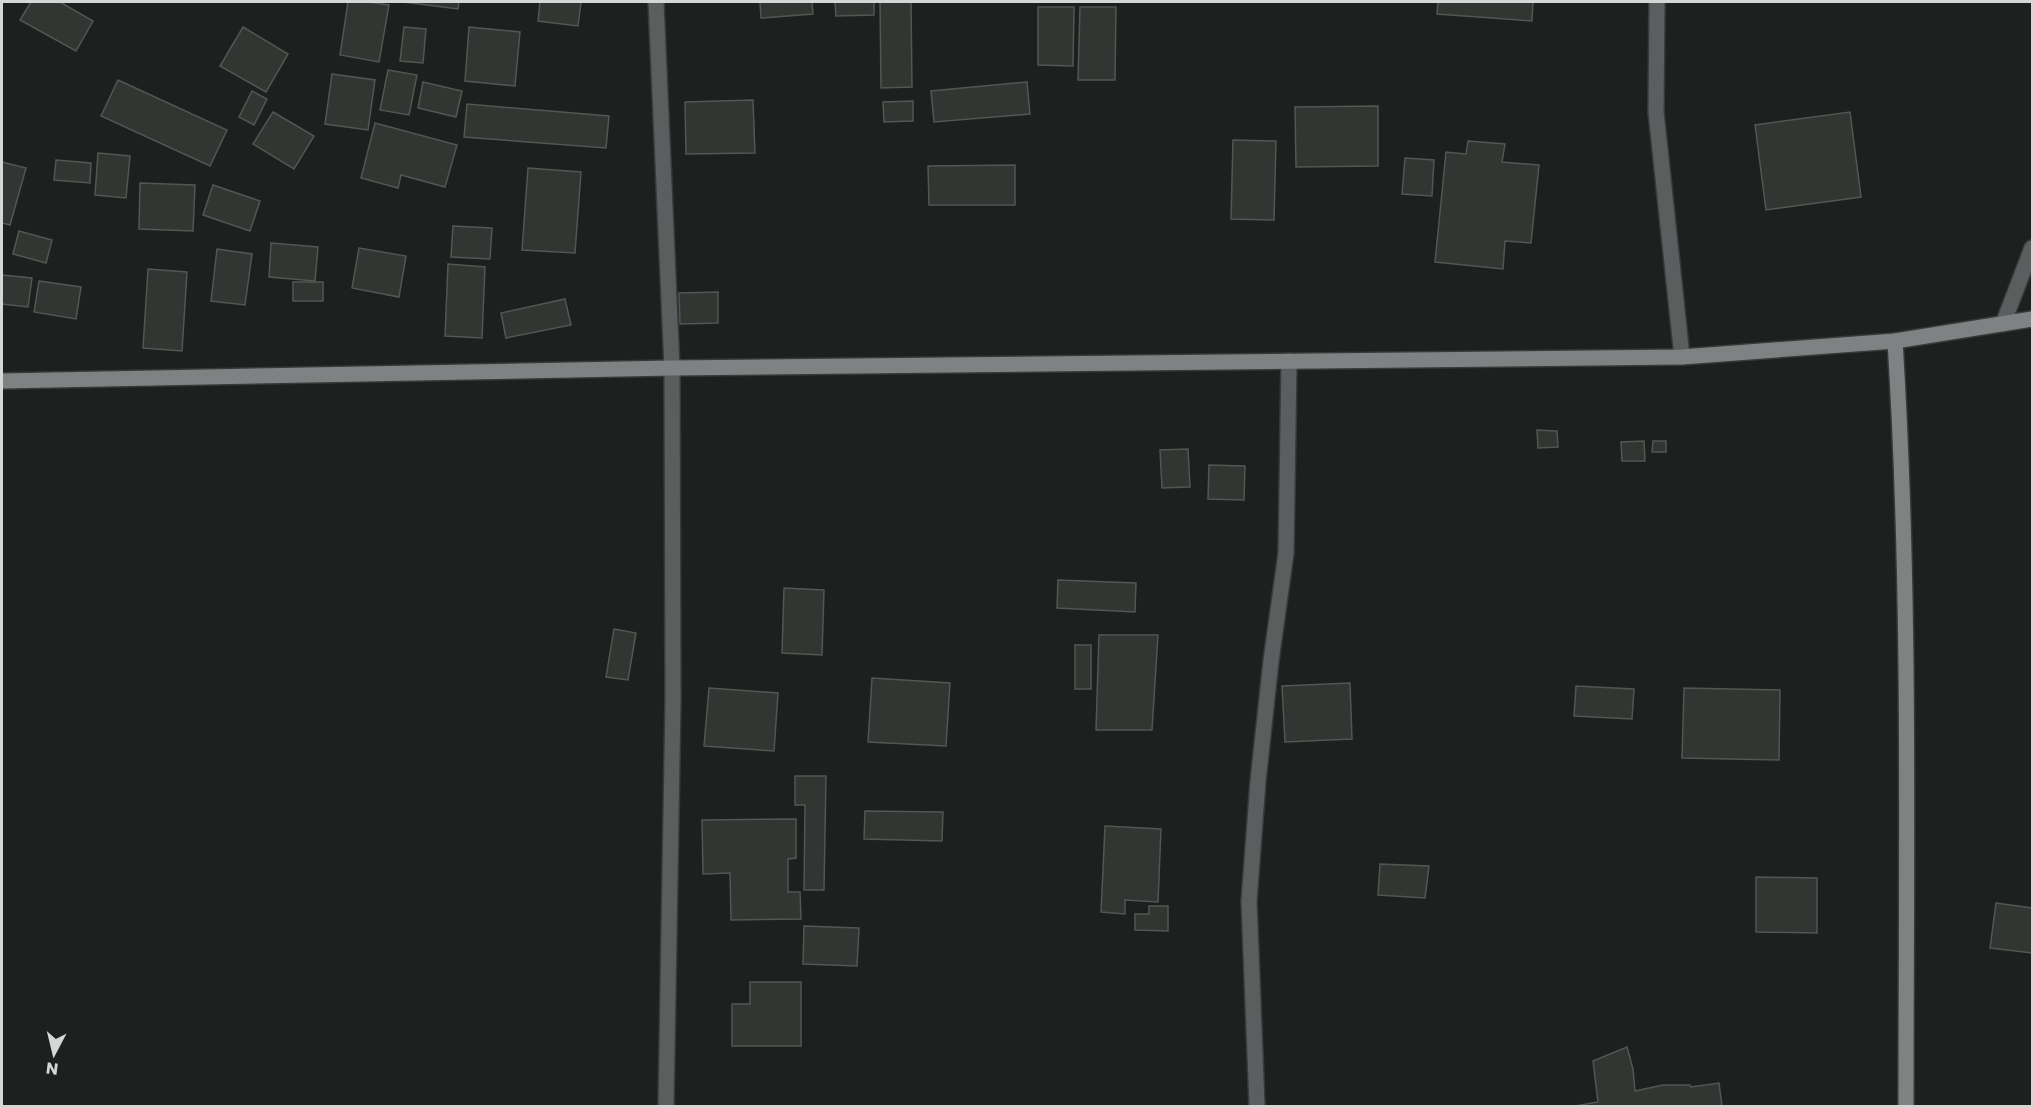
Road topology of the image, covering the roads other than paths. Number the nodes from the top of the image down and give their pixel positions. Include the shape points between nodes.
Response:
1 (656, 2) edge
2 (1657, 2) edge
3 (2032, 248) edge
4 (2032, 319) edge
5 (2003, 324) junction
6 (1895, 341) junction
7 (1682, 357) junction
8 (1289, 361) junction
9 (672, 368) junction
10 (2, 381) edge
11 (666, 1107) edge
12 (1257, 1107) edge
13 (1906, 1107) edge

1 - 9 street
2 - 7 street via 1656,111
3 - 5 street
4 - 5 main road
5 - 6 main road
6 - 7 main road
6 - 13 main road via 1903,462
7 - 8 main road
8 - 9 main road
8 - 12 street via 1286,553 1258,781 1249,901
9 - 10 main road
9 - 11 street via 673,700

